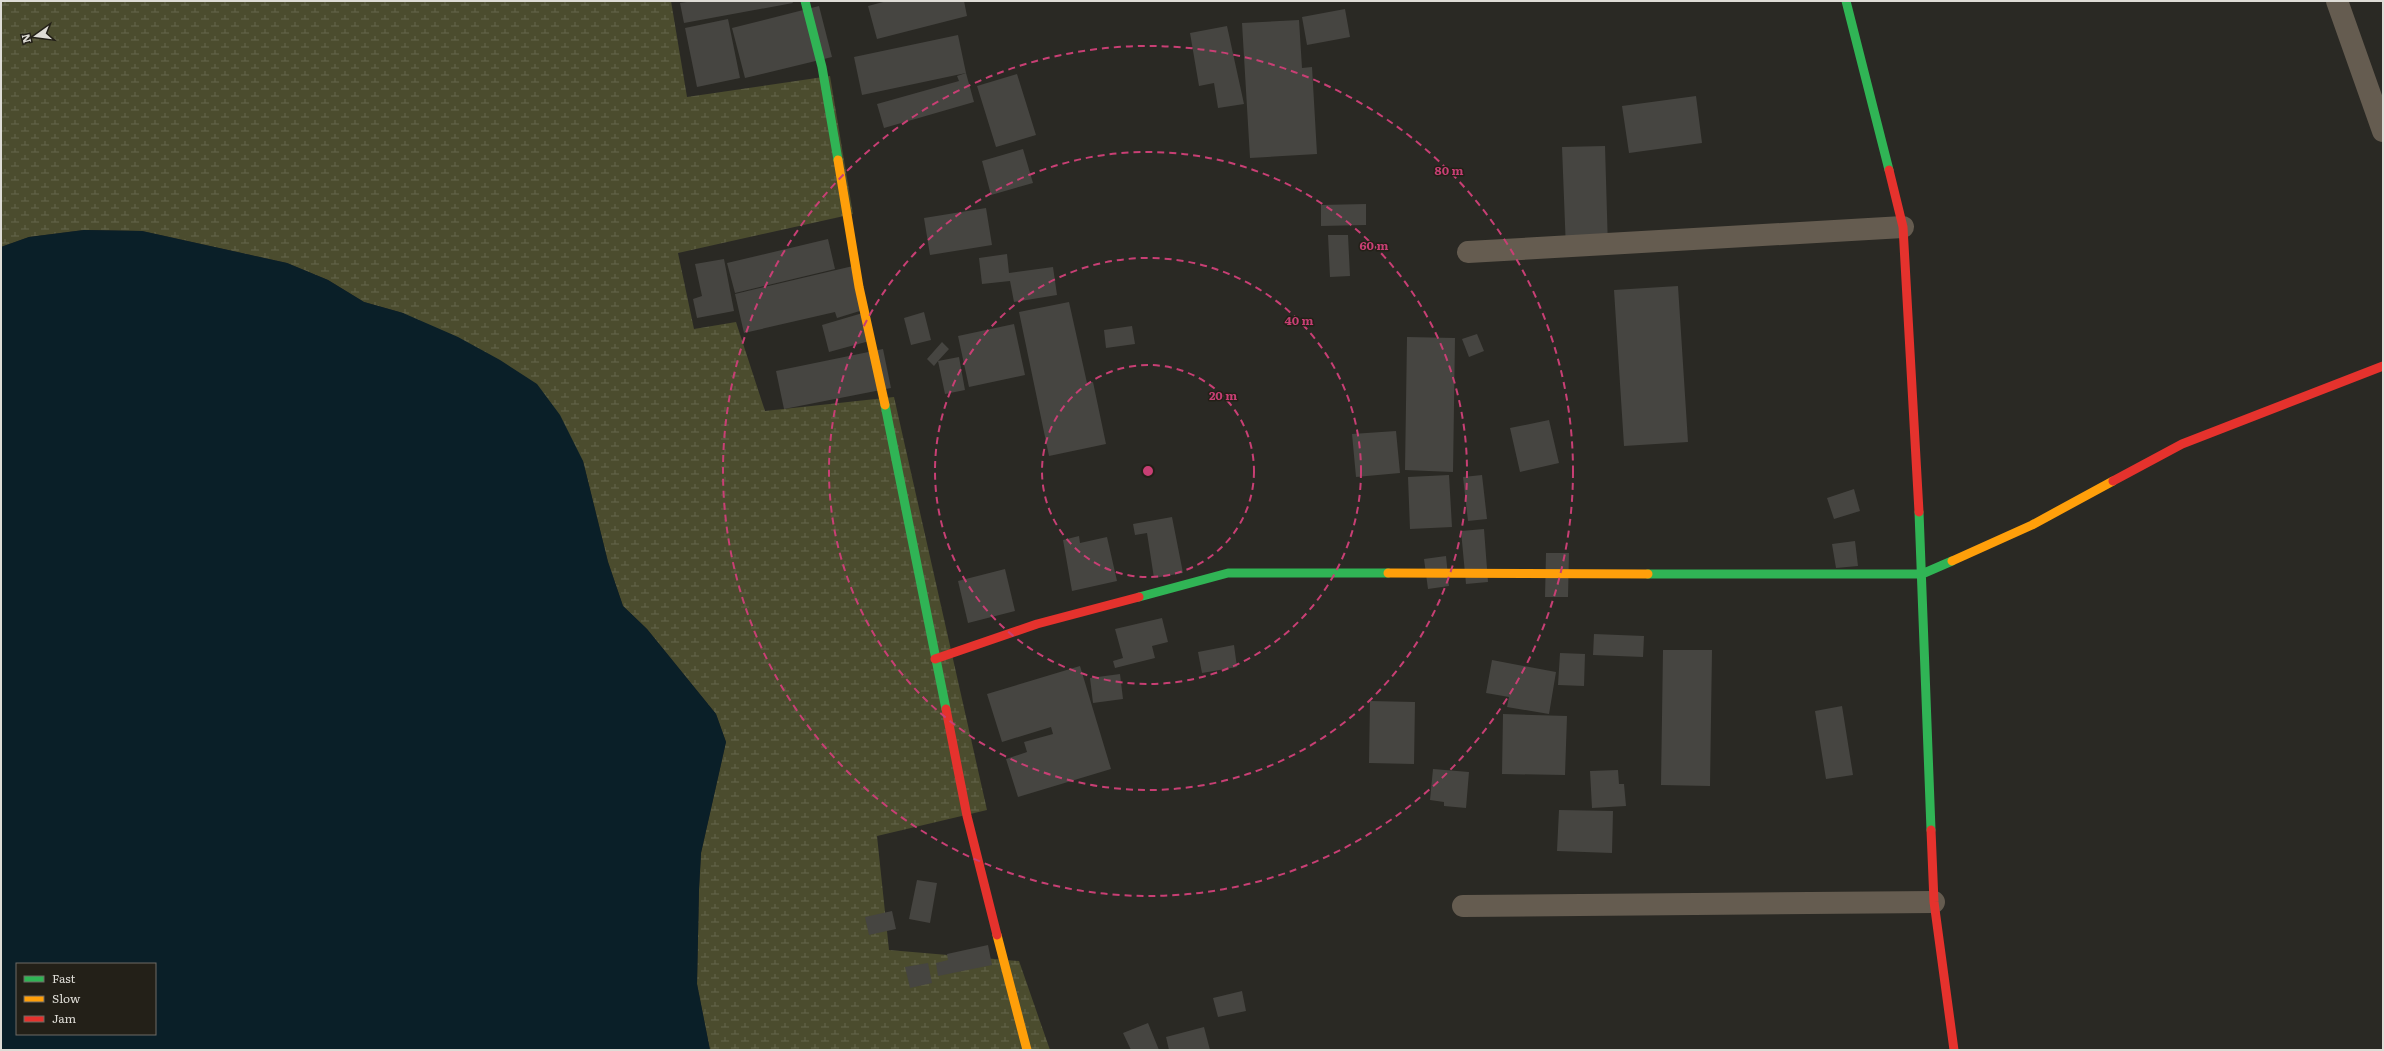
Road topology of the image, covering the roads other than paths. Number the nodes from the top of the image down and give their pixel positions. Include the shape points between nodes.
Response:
1 (805, 1) edge
2 (1846, 1) edge
3 (2337, 1) edge
4 (2383, 131) edge
5 (1903, 227) junction
6 (1468, 252) dead end
7 (2383, 366) edge
8 (1922, 574) junction
9 (935, 659) junction
10 (1934, 902) junction
11 (1463, 906) dead end
12 (1027, 1050) edge
13 (1954, 1050) edge

1 - 9 street via 822,67 859,287
2 - 5 street
3 - 4 street
5 - 6 street
5 - 8 street
7 - 8 street via 2182,444 2032,525
8 - 9 street via 1228,573 1037,624
8 - 10 street
9 - 12 street via 967,816
10 - 11 street
10 - 13 street

